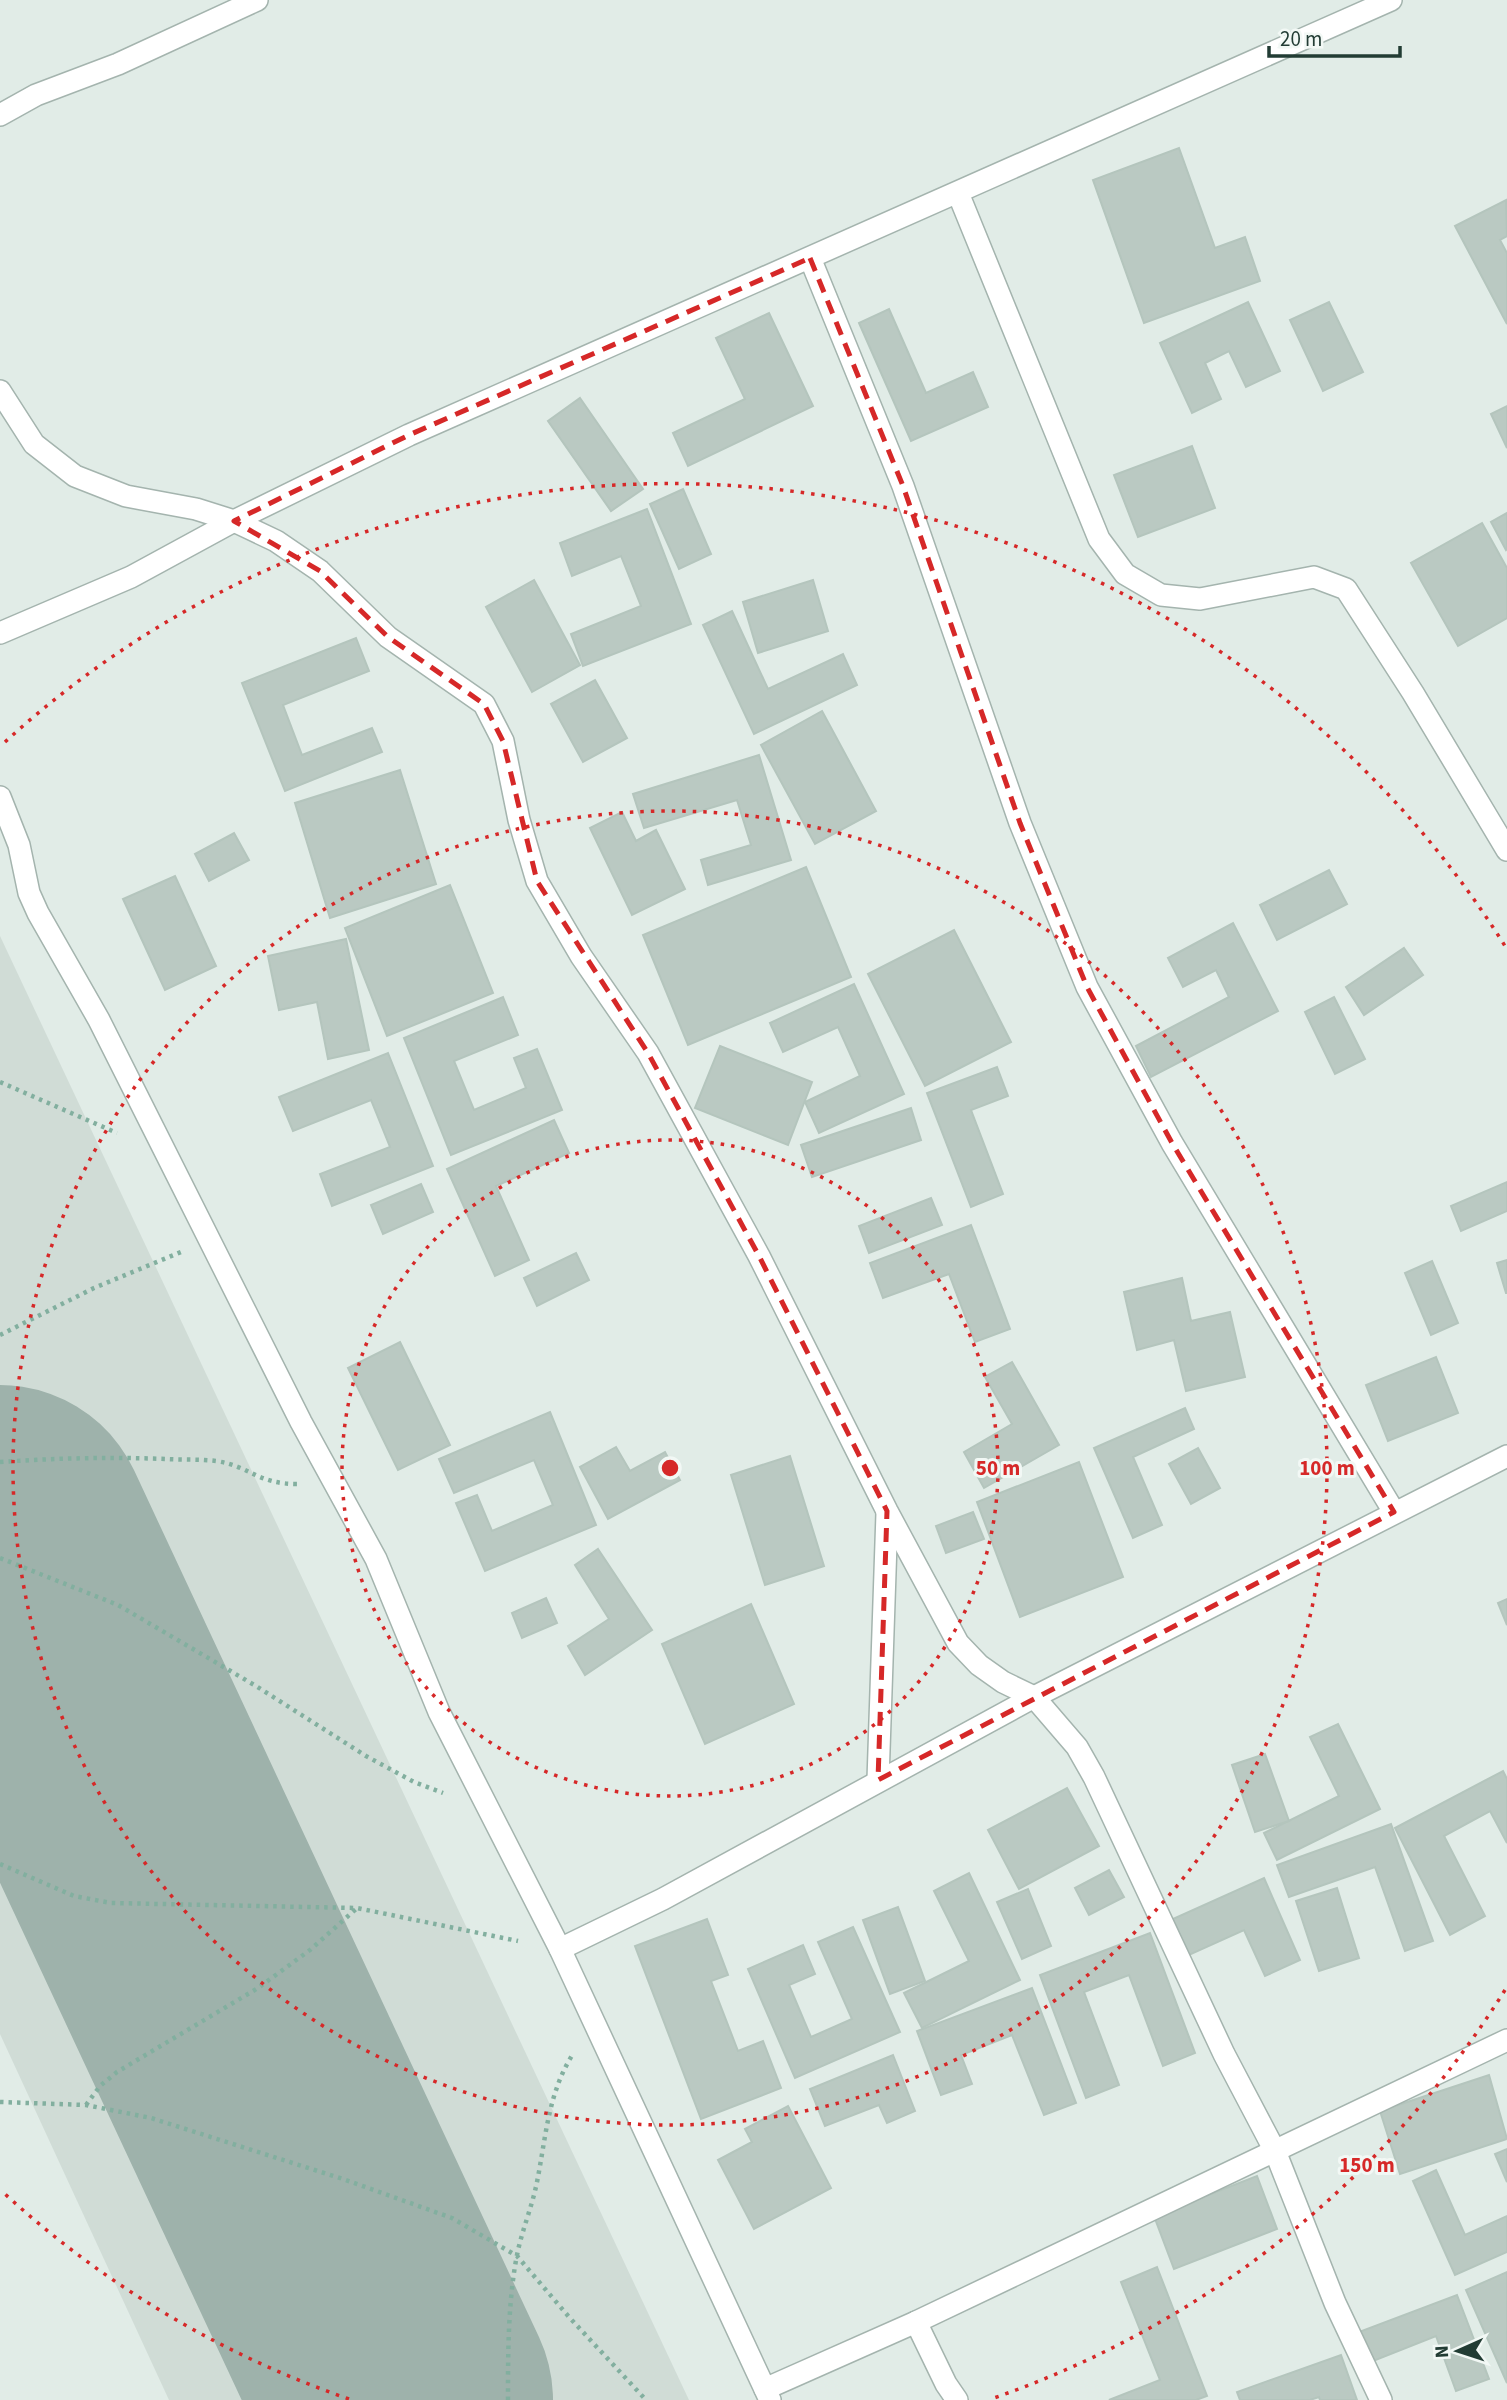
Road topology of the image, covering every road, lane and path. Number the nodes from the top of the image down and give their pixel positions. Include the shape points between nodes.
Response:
1 (257, 0) edge
2 (1391, 0) edge
3 (0, 115) edge
4 (958, 193) junction
5 (810, 258) junction
6 (0, 391) edge
7 (234, 521) junction
8 (0, 633) edge
9 (0, 797) edge
10 (1507, 850) edge
11 (0, 1082) edge
12 (162, 1141) junction
13 (207, 1230) junction
14 (0, 1335) edge
15 (1507, 1456) edge
16 (0, 1462) edge
17 (332, 1478) junction
18 (887, 1511) junction
19 (1394, 1513) junction
20 (0, 1558) edge
21 (1034, 1697) junction
22 (878, 1780) junction
23 (481, 1795) junction
24 (0, 1864) edge
25 (357, 1909) junction
26 (560, 1949) junction
27 (596, 2031) junction
28 (1507, 2040) edge
29 (0, 2102) edge
30 (86, 2105) junction
31 (1275, 2151) junction
32 (517, 2256) junction
33 (916, 2322) junction
34 (767, 2395) edge
35 (508, 2400) edge
36 (646, 2400) edge
37 (957, 2400) edge
38 (1381, 2400) edge

1 - 3 street via 118,64 36,95
2 - 4 street
4 - 5 street
4 - 10 street via 1099,538 1125,574 1161,595 1200,599 1314,577 1346,589
5 - 7 street via 409,435
5 - 19 street via 903,486 1020,823 1087,988 1172,1143
6 - 7 street via 34,444 75,476 126,496
7 - 8 street via 131,577
7 - 18 street via 276,541 320,571 388,637 484,704 503,741 537,881 581,956 648,1052 759,1256
9 - 12 street via 38,913
11 - 12 path via 117,1133
12 - 13 street
13 - 14 path via 194,1247 94,1287
13 - 17 street
15 - 19 street
16 - 17 path via 108,1457 213,1461 237,1465 275,1484
17 - 23 street via 376,1559 439,1712
18 - 21 street via 958,1643 979,1665
18 - 22 street
19 - 21 street
20 - 23 path via 118,1605 414,1782 441,1792
21 - 22 street
21 - 31 street via 1077,1747 1094,1777
22 - 26 street via 663,1899
23 - 26 street
24 - 25 path via 74,1896 111,1903
25 - 26 path
25 - 30 path via 258,1988 117,2072
26 - 27 street
27 - 32 path via 575,2051 559,2076
27 - 34 street
28 - 31 street
29 - 30 path
30 - 32 path via 151,2118 343,2179 452,2218
31 - 33 street
31 - 38 street via 1335,2303
32 - 35 path
32 - 36 path
33 - 34 street
33 - 37 street

